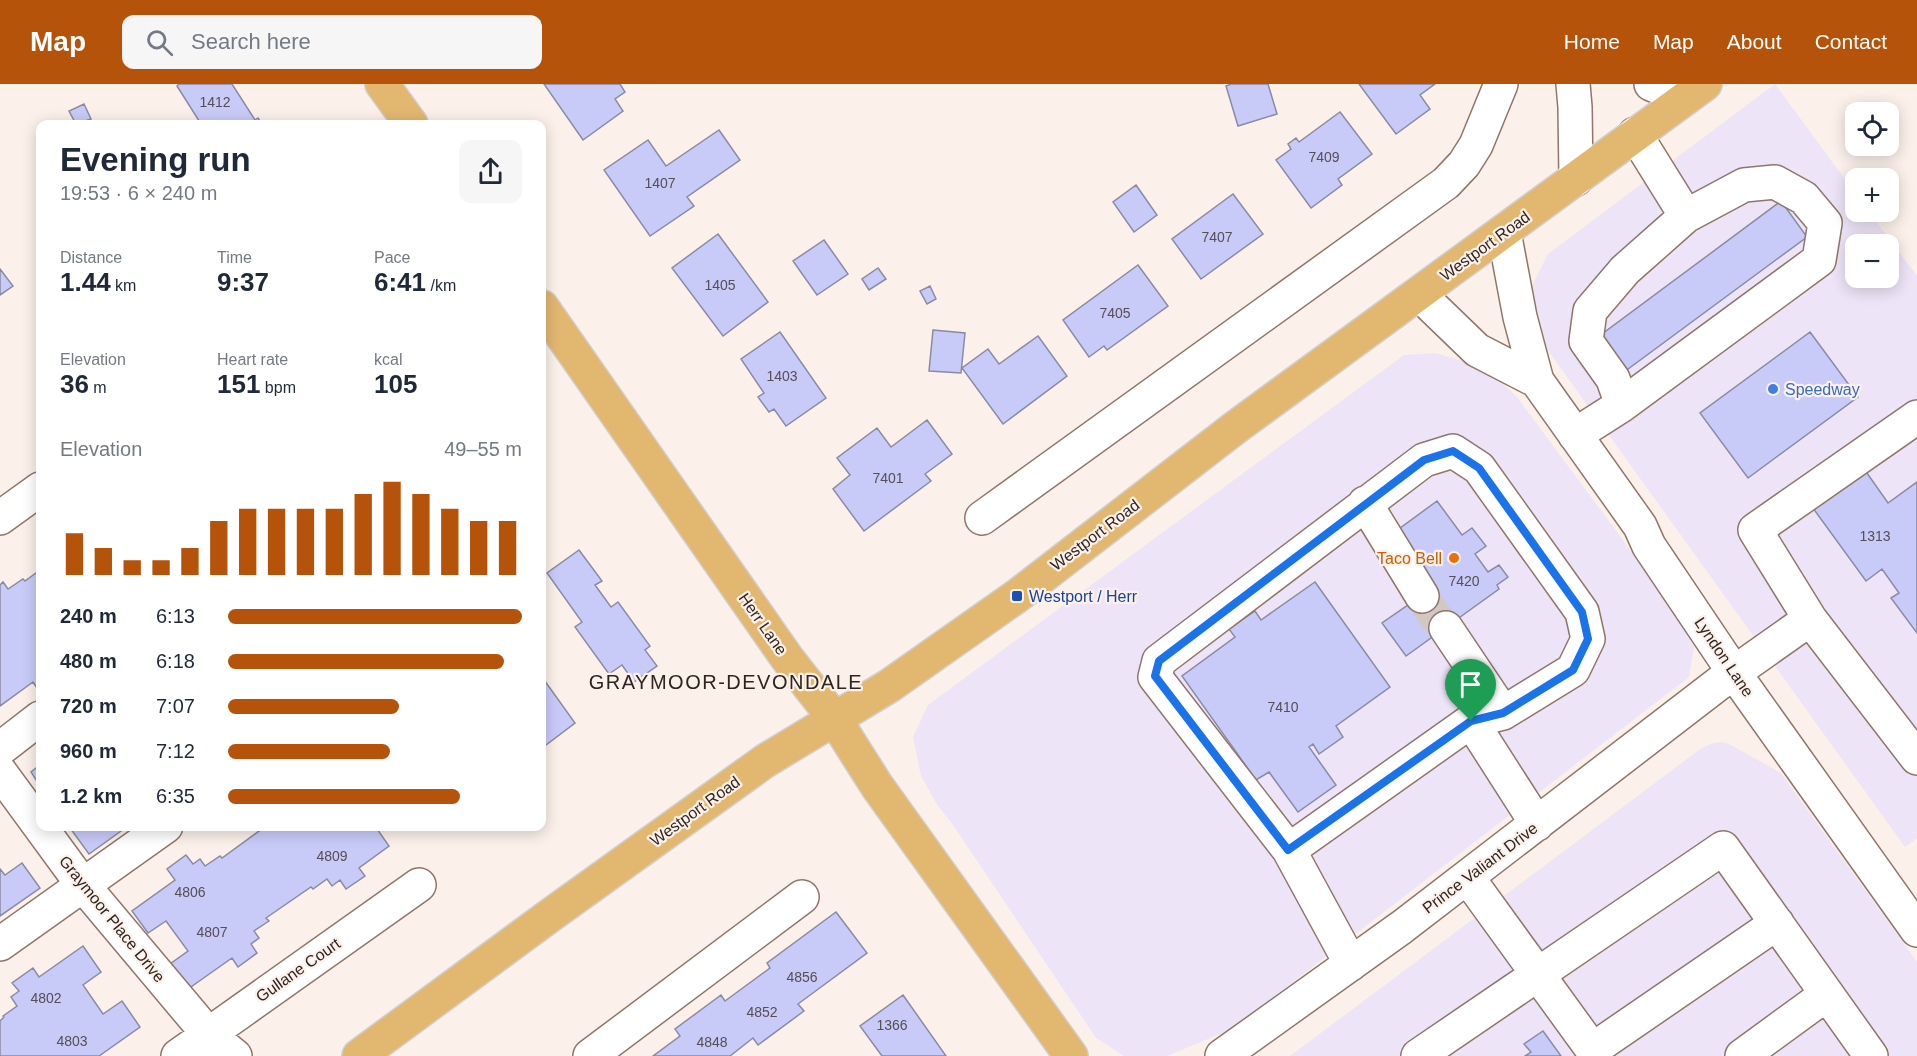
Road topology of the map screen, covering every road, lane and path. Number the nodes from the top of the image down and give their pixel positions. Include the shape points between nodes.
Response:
1 (382, 84) edge
2 (1501, 84) edge
3 (1573, 84) edge
4 (1651, 84) edge
5 (1695, 91) edge
6 (408, 120) edge
7 (1635, 134) junction
8 (1576, 179) junction
9 (1686, 216) junction
10 (1504, 232) junction
11 (1419, 294) junction
12 (546, 313) edge
13 (1537, 381) junction
14 (1622, 405) junction
15 (1917, 417) edge
16 (1575, 435) junction
17 (36, 492) edge
18 (1365, 503) junction
19 (0, 518) edge
20 (982, 519) dead end
21 (1422, 596) tunnel mouth
22 (1810, 619) junction
23 (1446, 628) tunnel mouth
24 (1734, 673) junction
25 (1503, 713) junction
26 (834, 718) junction
27 (36, 721) edge
28 (1471, 721) junction
29 (0, 749) edge
30 (1917, 758) edge
31 (0, 772) edge
32 (36, 821) edge
33 (1537, 824) junction
34 (43, 831) edge
35 (159, 831) edge
36 (1288, 850) junction
37 (1468, 878) junction
38 (82, 884) junction
39 (419, 885) dead end
40 (802, 897) dead end
41 (1777, 924) junction
42 (1917, 930) edge
43 (0, 944) edge
44 (1351, 964) junction
45 (1537, 973) junction
46 (1827, 994) junction
47 (208, 1034) junction
48 (1594, 1053) edge
49 (178, 1056) edge
50 (235, 1056) edge
51 (359, 1056) edge
52 (591, 1056) edge
53 (1071, 1056) edge
54 (1222, 1056) edge
55 (1418, 1056) edge
56 (1742, 1056) edge
57 (1871, 1056) edge

1 - 6 main road
2 - 20 street via 1476,145 1446,183
3 - 8 street
4 - 5 street
5 - 7 main road, Westport Road
7 - 8 main road, Westport Road
7 - 9 street
8 - 10 main road, Westport Road
9 - 14 street via 1625,270 1590,311 1586,341 1613,379
9 - 14 street via 1743,185 1775,182 1804,198 1825,223 1820,260
10 - 11 main road, Westport Road
10 - 13 street, Lyndon Lane
11 - 13 street, Lyndon Lane via 1477,350
11 - 26 main road, Westport Road via 1236,427 1017,596 889,686
12 - 26 main road, Herr Lane via 787,658
13 - 16 street, Lyndon Lane
14 - 16 street
15 - 22 street via 1755,530
16 - 24 street, Lyndon Lane via 1640,526 1649,546
17 - 19 street
18 - 21 street
18 - 25 street via 1424,460 1453,451 1479,468 1582,612 1588,639 1573,670
18 - 36 street via 1159,661 1155,676
22 - 24 street, Prince Valiant Drive
22 - 30 street
23 - 25 street
24 - 33 street, Prince Valiant Drive
24 - 42 street, Lyndon Lane
25 - 28 street
26 - 51 main road, Westport Road via 765,761
26 - 53 main road, Herr Lane via 877,786
27 - 29 street
28 - 33 street
28 - 36 street
31 - 32 street, Graymoor Place Drive
33 - 37 street, Prince Valiant Drive
34 - 38 street, Graymoor Place Drive
35 - 38 street
36 - 44 street
37 - 44 street, Prince Valiant Drive
37 - 45 street
38 - 43 street
38 - 47 street, Graymoor Place Drive
39 - 47 street, Gullane Court
40 - 52 street
41 - 45 street via 1723,848
41 - 46 street
41 - 48 street
44 - 54 street, Prince Valiant Drive
45 - 48 street
45 - 55 street
46 - 56 street
46 - 57 street
47 - 49 street, Gullane Court
47 - 50 street, Graymoor Place Drive

